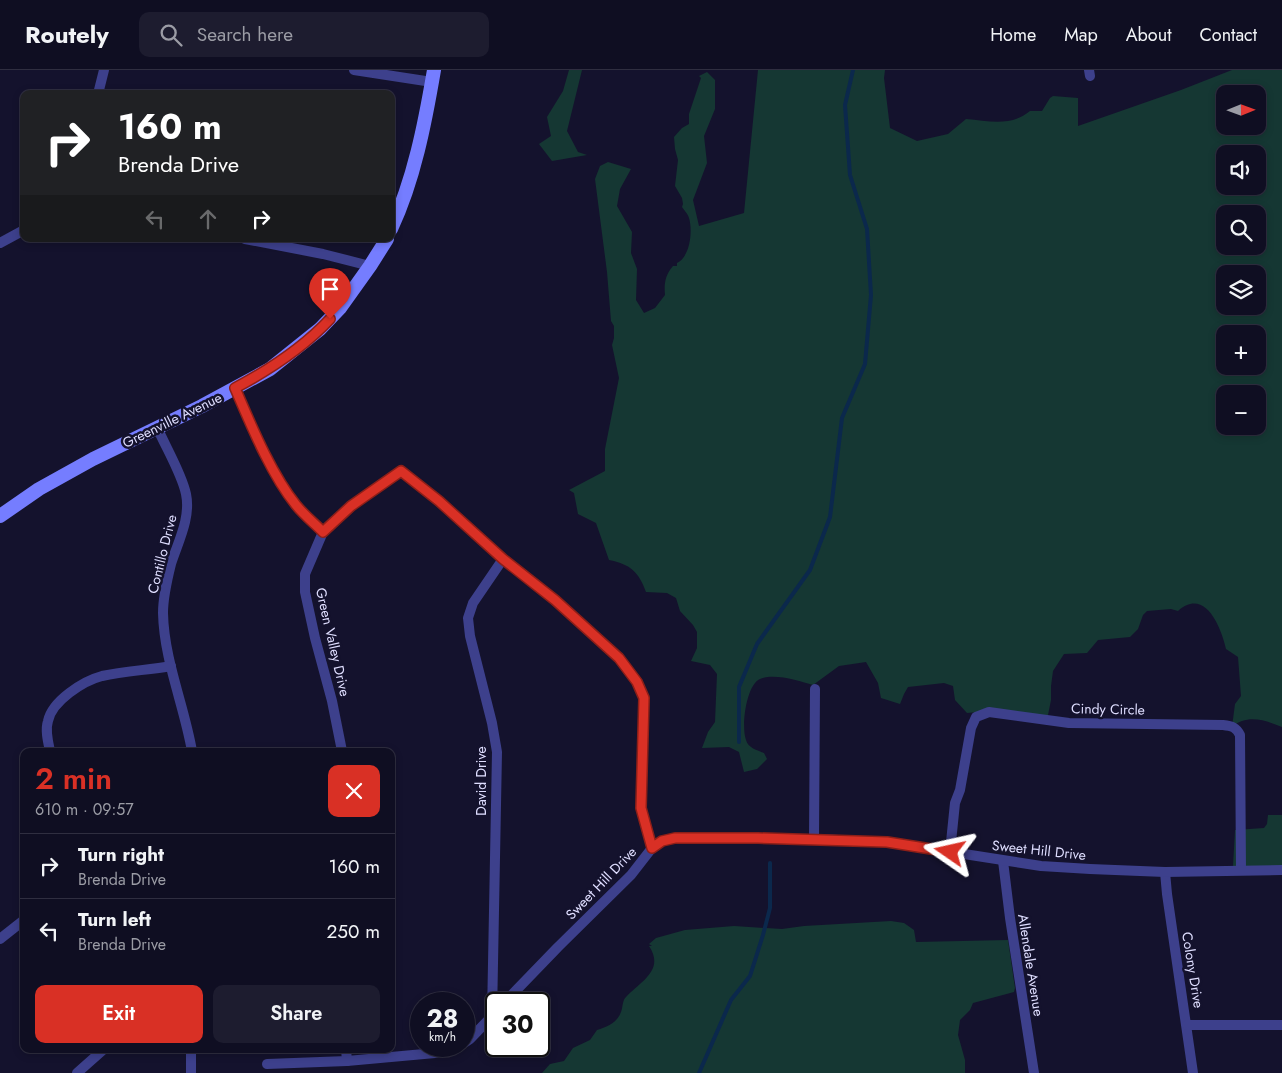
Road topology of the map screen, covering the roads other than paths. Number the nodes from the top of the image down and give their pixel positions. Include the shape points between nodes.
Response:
1 (104, 70) edge
2 (354, 70) edge
3 (433, 76) edge
4 (99, 90) edge
5 (395, 221) edge
6 (20, 232) edge
7 (261, 242) edge
8 (385, 242) edge
9 (0, 243) edge
10 (370, 266) junction
11 (235, 388) junction
12 (157, 427) junction
13 (0, 516) edge
14 (323, 532) junction
15 (503, 559) junction
16 (171, 666) junction
17 (815, 688) dead end
18 (50, 748) edge
19 (191, 748) edge
20 (341, 748) edge
21 (814, 839) junction
22 (652, 848) junction
23 (950, 852) junction
24 (1003, 861) junction
25 (1241, 870) junction
26 (1282, 870) edge
27 (1166, 872) junction
28 (20, 923) edge
29 (0, 939) edge
30 (494, 992) edge
31 (514, 992) edge
32 (485, 1023) edge
33 (1282, 1024) edge
34 (1187, 1025) junction
35 (475, 1034) edge
36 (100, 1053) edge
37 (191, 1053) edge
38 (346, 1053) edge
39 (410, 1055) edge
40 (347, 1061) junction
41 (267, 1064) dead end
42 (77, 1073) edge
43 (192, 1073) edge
44 (1034, 1073) edge
45 (1193, 1073) edge

1 - 4 street
2 - 3 street
3 - 5 street via 412,170
6 - 9 street
7 - 10 street
8 - 10 street, Greenville Avenue
10 - 11 street, Greenville Avenue via 340,308 320,329 270,369
11 - 12 street, Greenville Avenue
11 - 14 street via 278,478 294,503
12 - 13 street, Greenville Avenue via 46,485
12 - 16 street, Contillo Drive via 186,493 187,506 164,597 164,636
14 - 15 street via 351,506 401,471
14 - 20 street, Green Valley Drive via 305,574 306,592
15 - 22 street via 555,600 619,658 637,682 644,698 641,808
15 - 30 street, David Drive via 473,602 468,618 496,752
16 - 18 street via 101,676 65,696 54,706 47,721
16 - 19 street, Contillo Drive
17 - 21 street
21 - 22 street, Sweet Hill Drive via 675,838
21 - 23 street, Sweet Hill Drive via 894,843
22 - 31 street, Sweet Hill Drive via 631,875
23 - 24 street, Sweet Hill Drive
23 - 25 street, Cindy Circle via 955,803 976,717 989,712 1069,723 1223,725 1232,726 1240,735
24 - 27 street, Sweet Hill Drive
24 - 44 street, Allendale Avenue
25 - 26 street, Sweet Hill Drive
25 - 27 street, Sweet Hill Drive
27 - 34 street, Colony Drive
28 - 29 street
32 - 35 street
33 - 34 street
34 - 45 street, Colony Drive
36 - 42 street
37 - 43 street
38 - 40 street
39 - 40 street
40 - 41 street

